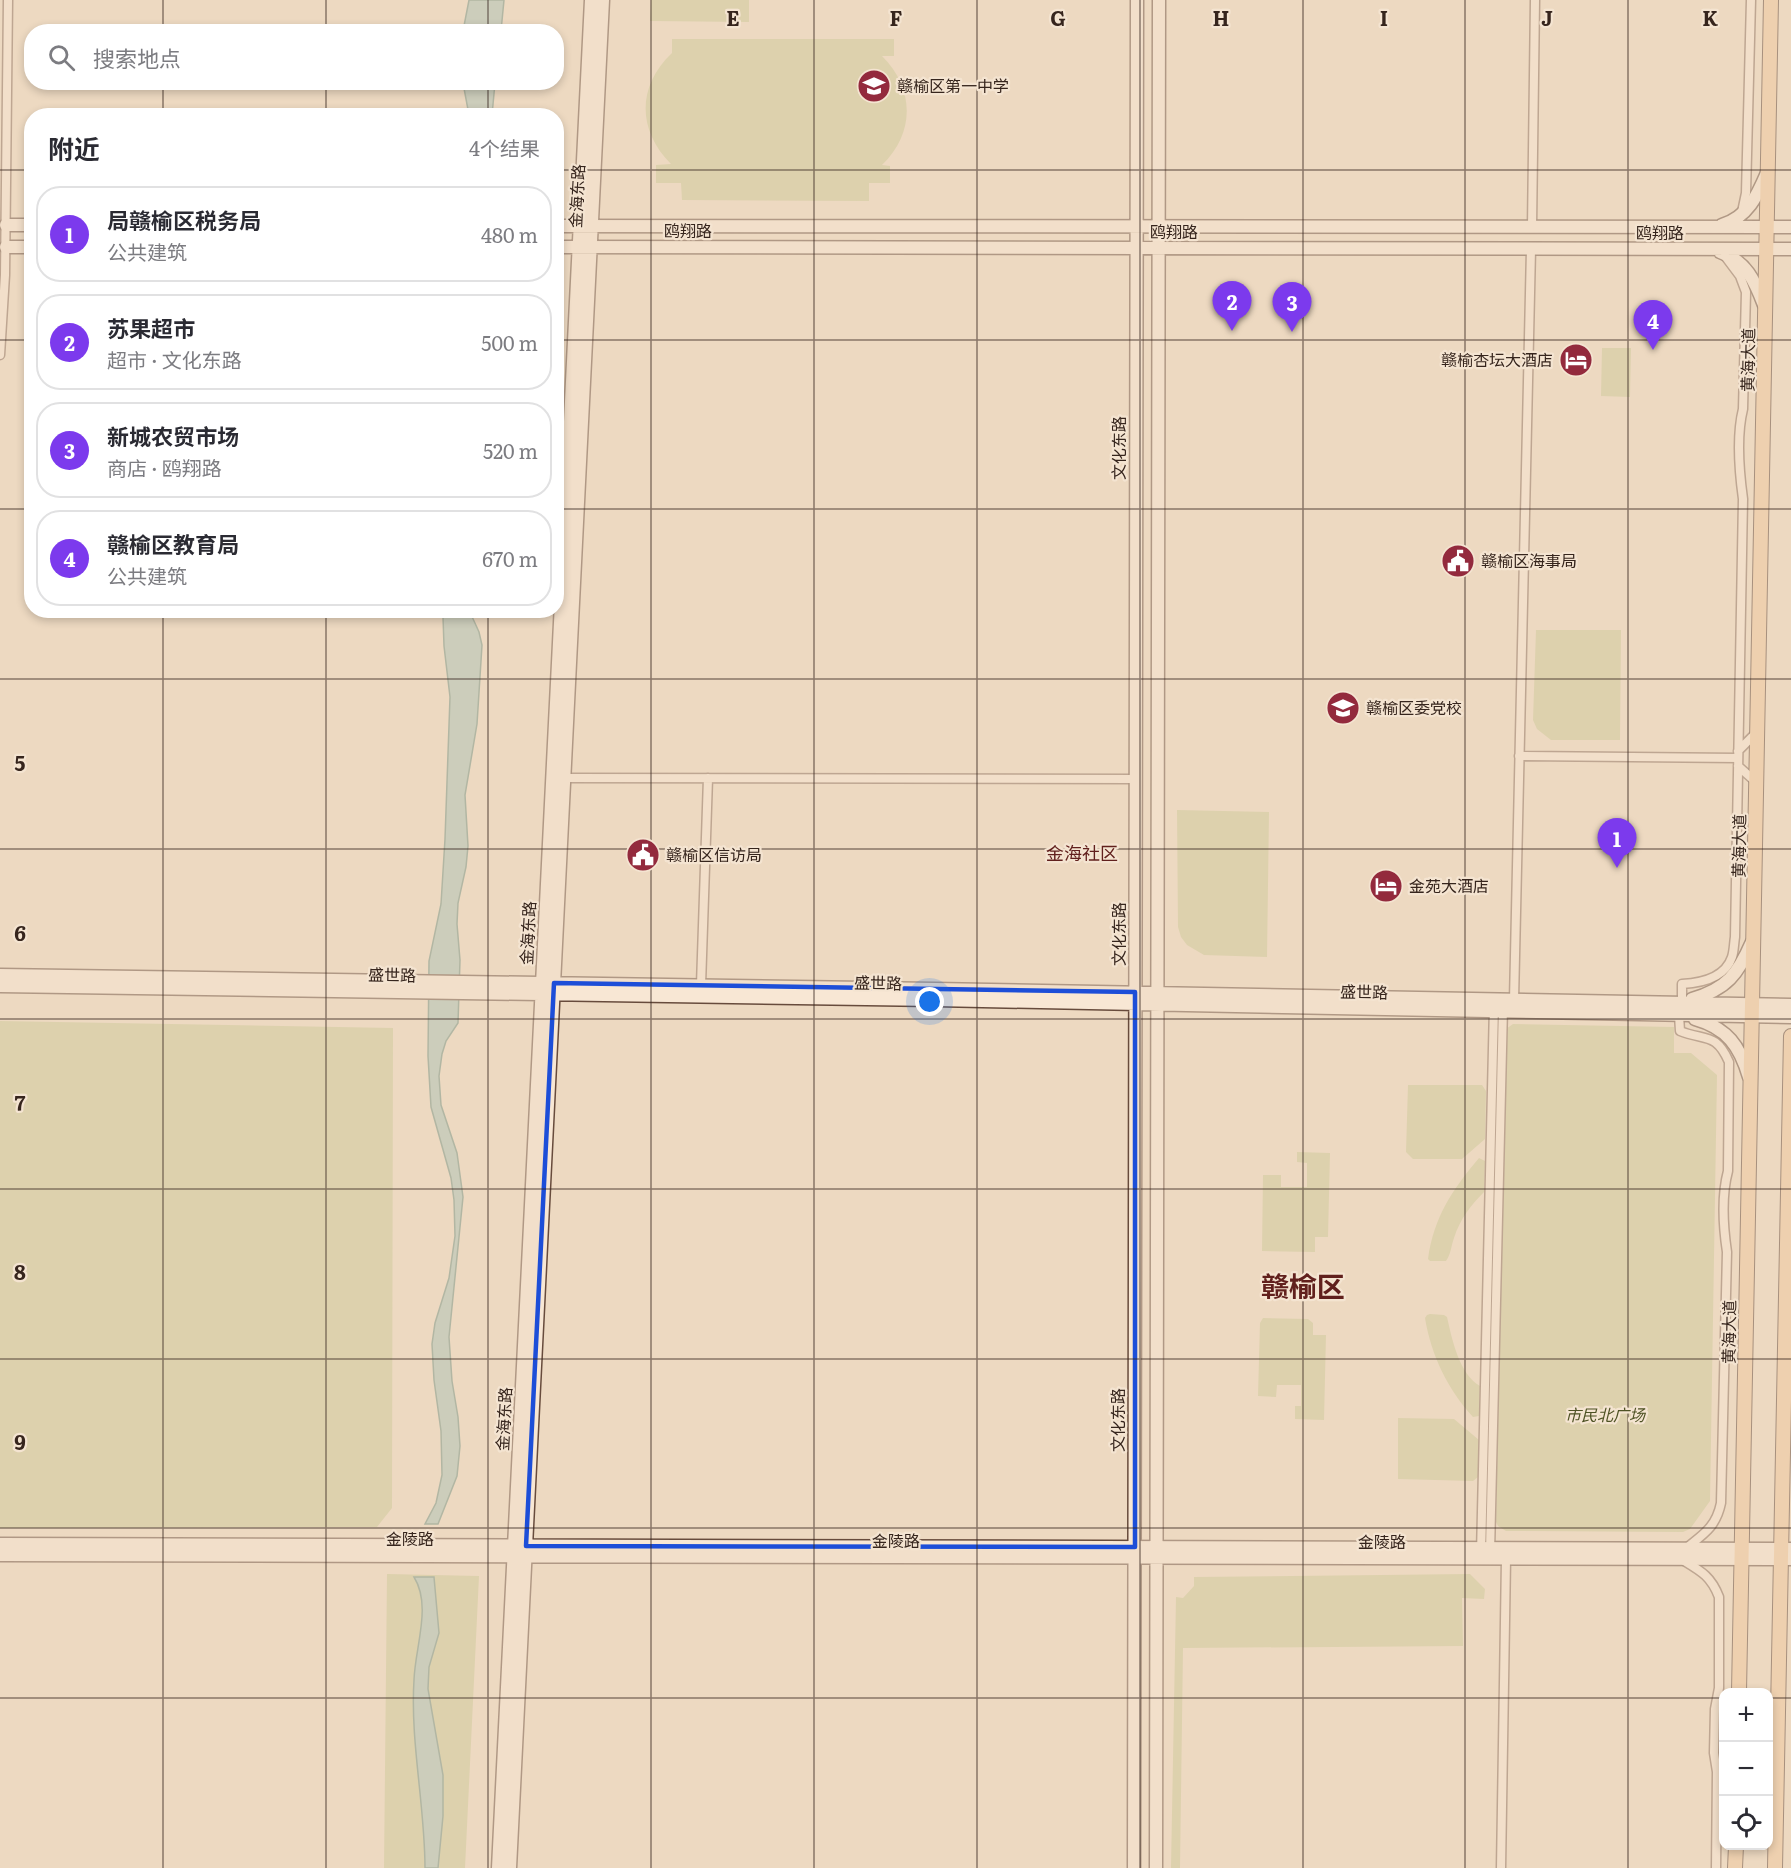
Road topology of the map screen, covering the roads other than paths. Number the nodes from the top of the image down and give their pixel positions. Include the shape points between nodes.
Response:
1 (8, 0) edge
2 (591, 0) edge
3 (603, 0) edge
4 (1137, 0) edge
5 (1159, 0) edge
6 (1535, 0) edge
7 (1751, 0) edge
8 (1771, 0) edge
9 (1768, 169) junction
10 (1742, 216) junction
11 (6, 225) junction
12 (24, 225) edge
13 (564, 226) edge
14 (586, 226) junction
15 (1137, 226) junction
16 (1158, 226) junction
17 (1532, 227) junction
18 (1714, 227) junction
19 (1767, 227) junction
20 (1791, 227) edge
21 (6, 247) junction
22 (24, 247) edge
23 (564, 248) edge
24 (585, 248) junction
25 (1136, 248) junction
26 (1158, 248) junction
27 (1531, 249) junction
28 (1707, 249) junction
29 (1767, 249) junction
30 (1791, 249) edge
31 (1723, 253) junction
32 (1766, 310) junction
33 (0, 355) edge
34 (1758, 732) junction
35 (1519, 756) junction
36 (1738, 758) junction
37 (564, 778) junction
38 (708, 778) junction
39 (1135, 779) junction
40 (1756, 783) junction
41 (1754, 938) junction
42 (0, 975) edge
43 (701, 985) junction
44 (0, 986) edge
45 (547, 988) junction
46 (1135, 998) junction
47 (1157, 999) junction
48 (1501, 1004) junction
49 (1791, 1005) edge
50 (1680, 1006) junction
51 (1752, 1010) junction
52 (1791, 1017) edge
53 (1791, 1036) edge
54 (1751, 1084) junction
55 (1791, 1085) edge
56 (0, 1544) edge
57 (520, 1551) junction
58 (1135, 1552) junction
59 (1156, 1552) junction
60 (1486, 1553) junction
61 (1683, 1554) junction
62 (1741, 1554) junction
63 (1786, 1554) edge
64 (0, 1555) edge
65 (1506, 1559) junction
66 (1739, 1688) edge
67 (1736, 1850) edge
68 (498, 1868) edge
69 (510, 1868) edge
70 (1134, 1868) edge
71 (1156, 1868) edge
72 (1501, 1868) edge
73 (1716, 1868) edge
74 (1735, 1868) edge
75 (1775, 1868) edge

1 - 11 street
2 - 14 main road, 金海东路
3 - 14 main road, 金海东路
4 - 15 main road, 文化东路
5 - 16 main road
6 - 17 street
7 - 10 street via 1746,193
8 - 9 main road, 黄海大道
9 - 10 main road via 1754,201
9 - 19 main road, 黄海大道
10 - 18 main road
11 - 12 main road
11 - 21 street
13 - 14 main road, 鸥翔路
14 - 15 main road, 鸥翔路
14 - 24 main road, 金海东路
15 - 16 main road, 鸥翔路
15 - 25 main road, 文化东路
16 - 17 main road, 鸥翔路
16 - 26 main road
17 - 18 main road, 鸥翔路
18 - 19 main road, 鸥翔路
19 - 20 main road, 鸥翔路
19 - 29 main road, 黄海大道
21 - 22 main road
21 - 33 street
23 - 24 main road, 鸥翔路
24 - 25 main road, 鸥翔路
24 - 37 main road, 金海东路
24 - 45 main road, 金海东路
25 - 26 main road, 鸥翔路
25 - 39 main road, 文化东路
26 - 27 main road, 鸥翔路
26 - 47 main road
27 - 28 main road, 鸥翔路
27 - 35 street
28 - 29 main road, 鸥翔路
28 - 31 main road
29 - 30 main road, 鸥翔路
29 - 32 main road, 黄海大道
31 - 32 main road via 1746,268
31 - 36 street via 1746,292 1740,420 1743,499
32 - 34 main road, 黄海大道
34 - 36 street
34 - 40 main road, 黄海大道
35 - 36 street
35 - 48 street
36 - 40 street
36 - 50 street via 1735,937 1731,959 1721,973 1710,979 1682,984
37 - 38 street
37 - 45 main road, 金海东路
38 - 39 street
38 - 43 street
39 - 46 main road, 文化东路
40 - 41 main road, 黄海大道
41 - 50 main road via 1732,978 1720,988
41 - 51 main road, 黄海大道
42 - 45 main road, 盛世路
43 - 45 main road, 盛世路
43 - 46 main road, 盛世路
44 - 45 main road, 盛世路
45 - 46 main road, 盛世路
45 - 57 main road, 金海东路
46 - 47 main road, 盛世路
46 - 58 main road, 文化东路
47 - 48 main road, 盛世路
47 - 59 main road
48 - 50 main road, 盛世路
48 - 60 street
49 - 51 main road, 盛世路
50 - 51 main road, 盛世路
50 - 54 main road via 1732,1040
50 - 61 street via 1680,1031 1715,1042 1730,1062 1721,1503 1708,1531
51 - 52 main road, 盛世路
51 - 54 main road, 黄海大道
53 - 55 main road
54 - 62 main road, 黄海大道
55 - 63 main road
56 - 57 main road, 金陵路
57 - 58 main road, 金陵路
57 - 64 main road, 金陵路
57 - 68 main road, 金海东路
57 - 69 main road, 金海东路
58 - 59 main road, 金陵路
58 - 70 main road, 文化东路
59 - 60 main road, 金陵路
59 - 71 main road
60 - 61 main road, 金陵路
60 - 65 main road, 金陵路
61 - 62 main road, 金陵路
61 - 65 main road, 金陵路
61 - 73 street via 1709,1578 1719,1597 1714,1753
62 - 63 main road, 金陵路
62 - 66 main road, 黄海大道
63 - 75 main road
65 - 72 street
67 - 74 main road

